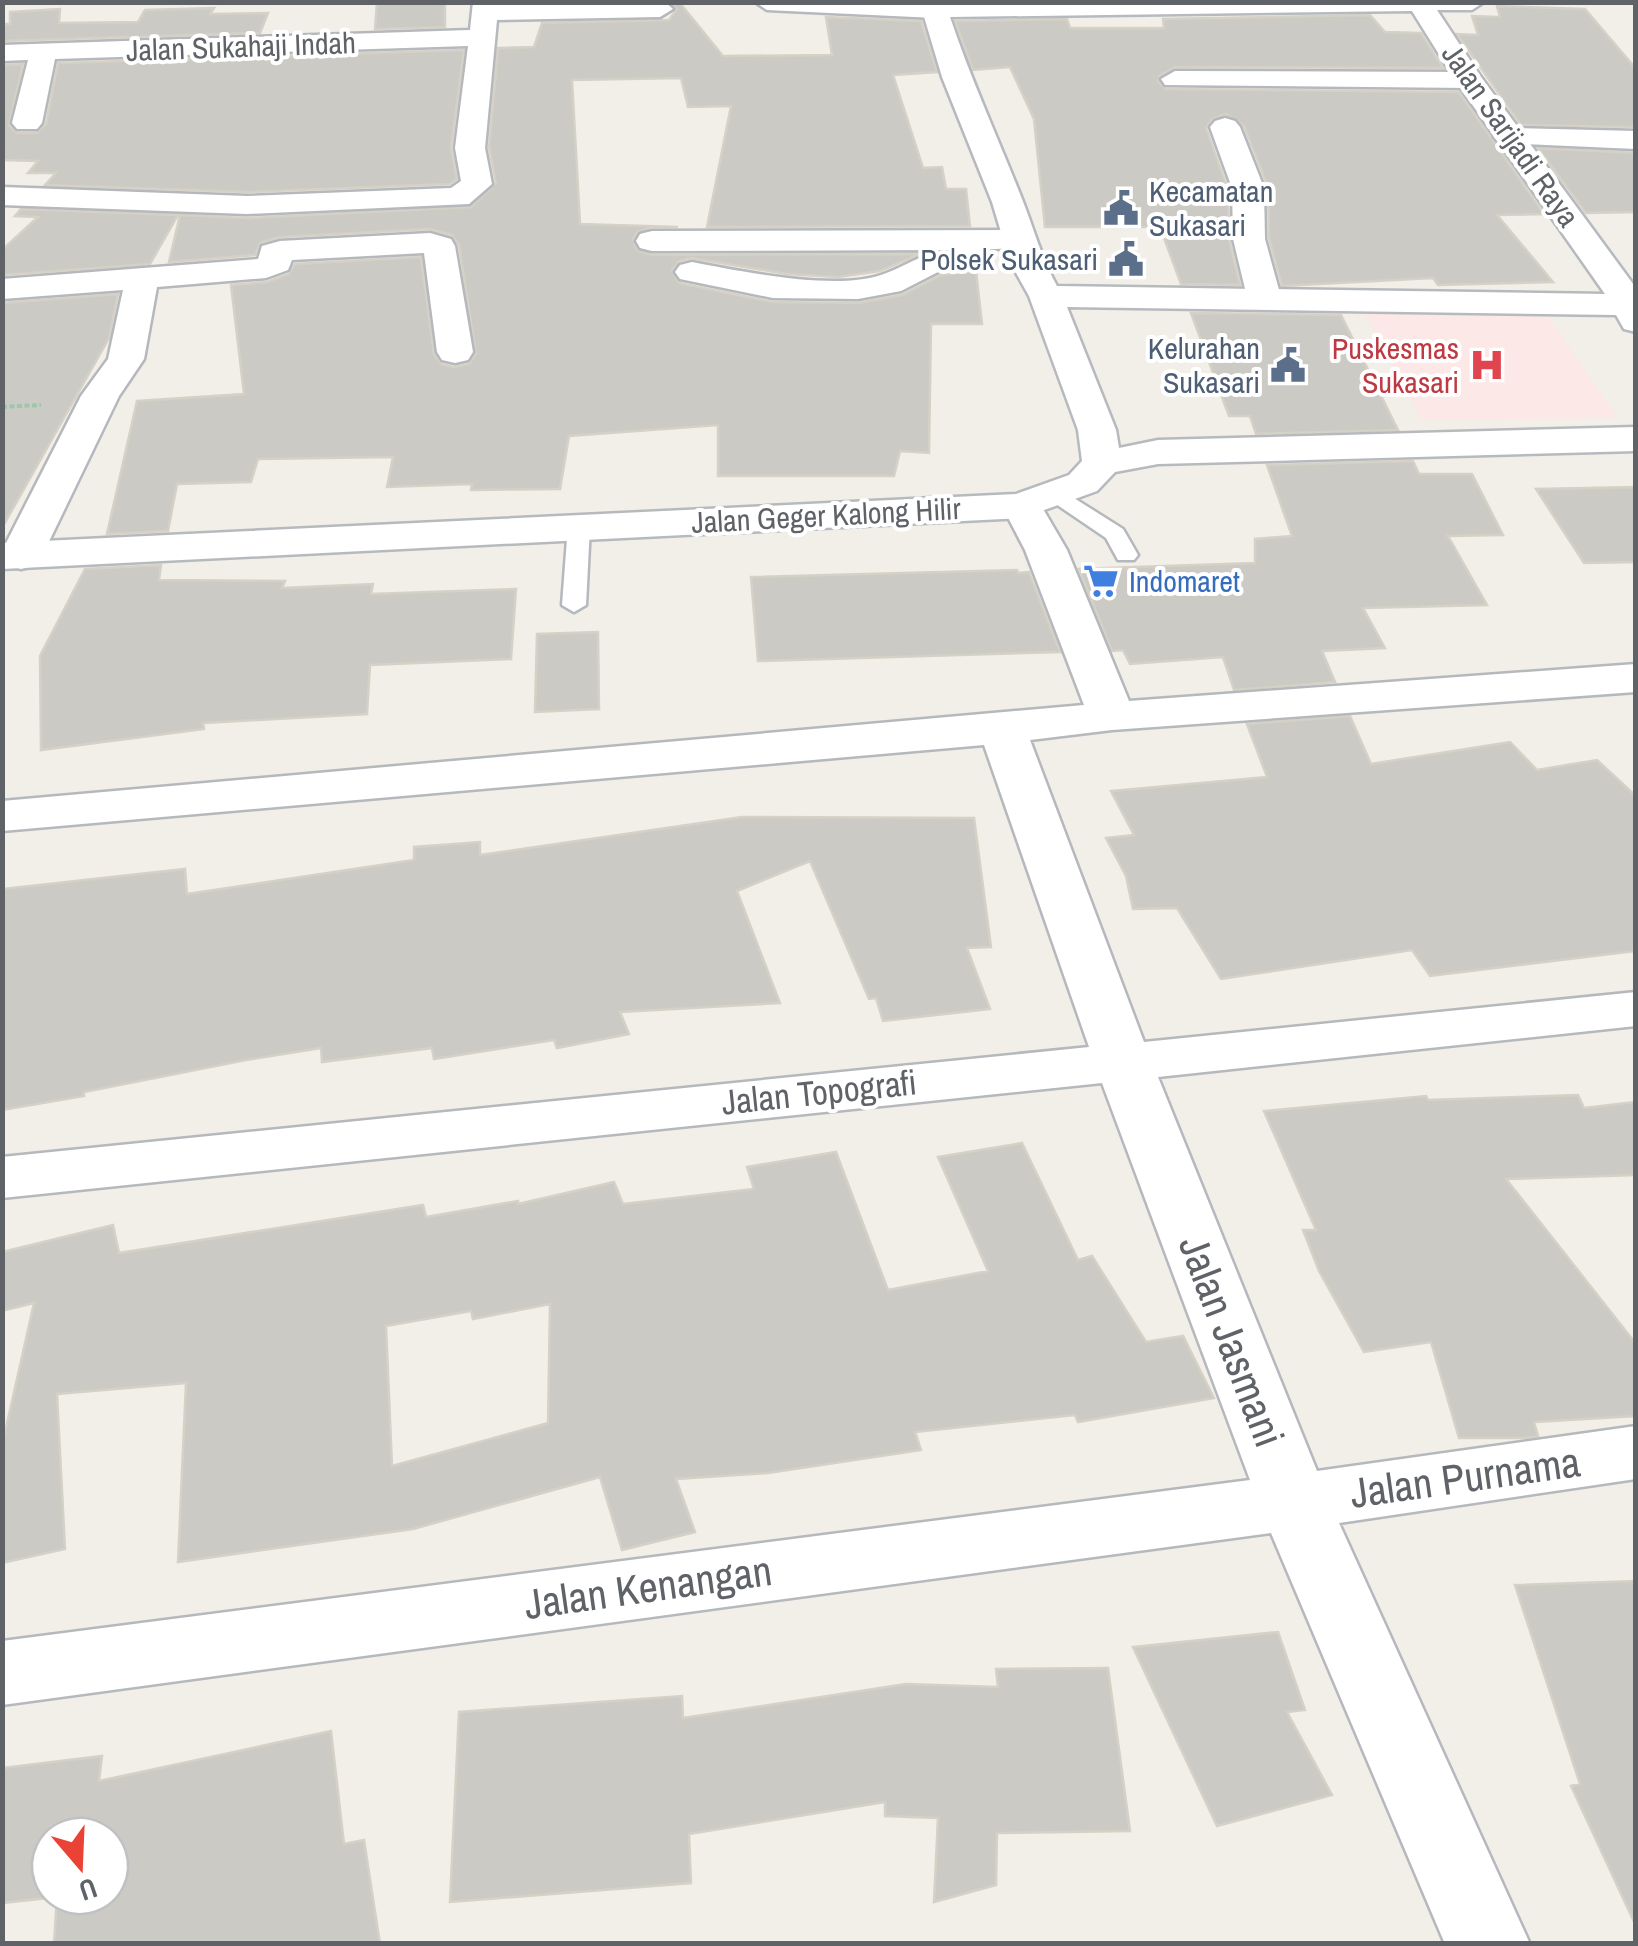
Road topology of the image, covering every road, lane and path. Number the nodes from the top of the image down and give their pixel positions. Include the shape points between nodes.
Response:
1 (1472, 2) edge
2 (773, 4) edge
3 (1280, 5) edge
4 (614, 6) dead end
5 (1422, 6) junction
6 (660, 9) dead end
7 (935, 10) junction
8 (484, 15) edge
9 (43, 52) junction
10 (2, 53) edge
11 (1175, 79) dead end
12 (1469, 80) junction
13 (27, 123) dead end
14 (1225, 126) dead end
15 (1510, 137) junction
16 (1636, 140) edge
17 (2, 196) edge
18 (652, 241) dead end
19 (1023, 251) junction
20 (692, 272) dead end
21 (142, 280) dead end
22 (2, 288) edge
23 (1046, 296) junction
24 (1264, 297) junction
25 (1634, 311) edge
26 (455, 352) dead end
27 (1636, 439) edge
28 (1100, 447) junction
29 (1040, 501) junction
30 (579, 526) junction
31 (1126, 555) dead end
32 (12, 556) edge
33 (574, 605) dead end
34 (1636, 678) edge
35 (1112, 716) junction
36 (1002, 729) junction
37 (2, 816) edge
38 (1636, 1009) edge
39 (1123, 1061) junction
40 (2, 1178) edge
41 (1636, 1452) edge
42 (1294, 1502) junction
43 (2, 1673) edge
44 (1488, 1944) edge

1 - 5 street, Jalan Sarijadi Raya
2 - 7 street
3 - 5 street
3 - 7 street
4 - 8 street
5 - 12 street, Jalan Sarijadi Raya
6 - 8 street
7 - 19 street
8 - 9 street, Jalan Sukahaji Indah
8 - 17 street via 470,148 473,189 446,199 247,206
9 - 10 street, Jalan Sukahaji Indah
9 - 13 street
11 - 12 street
12 - 15 street, Jalan Sarijadi Raya
14 - 24 street via 1248,188 1249,239
15 - 16 street
15 - 25 street, Jalan Sarijadi Raya
18 - 19 street
19 - 20 street via 933,261 889,284 858,289 761,286
19 - 23 street
21 - 32 street via 126,360
22 - 26 street via 266,268 276,264 274,253 280,251 430,242 440,246
23 - 24 street
23 - 28 street
24 - 25 street
27 - 28 street via 1158,452
28 - 29 street via 1083,483
29 - 30 street, Jalan Geger Kalong Hilir
29 - 31 lane via 1116,534
29 - 35 street via 1046,550
30 - 32 street, Jalan Geger Kalong Hilir
30 - 33 lane
34 - 35 street
35 - 36 street
36 - 37 street
36 - 39 street, Jalan Jasmani
38 - 39 street, Jalan Topografi
39 - 40 street, Jalan Topografi
39 - 42 street, Jalan Jasmani
41 - 42 street, Jalan Purnama
42 - 43 street, Jalan Kenangan
42 - 44 street, Jalan Jasmani

